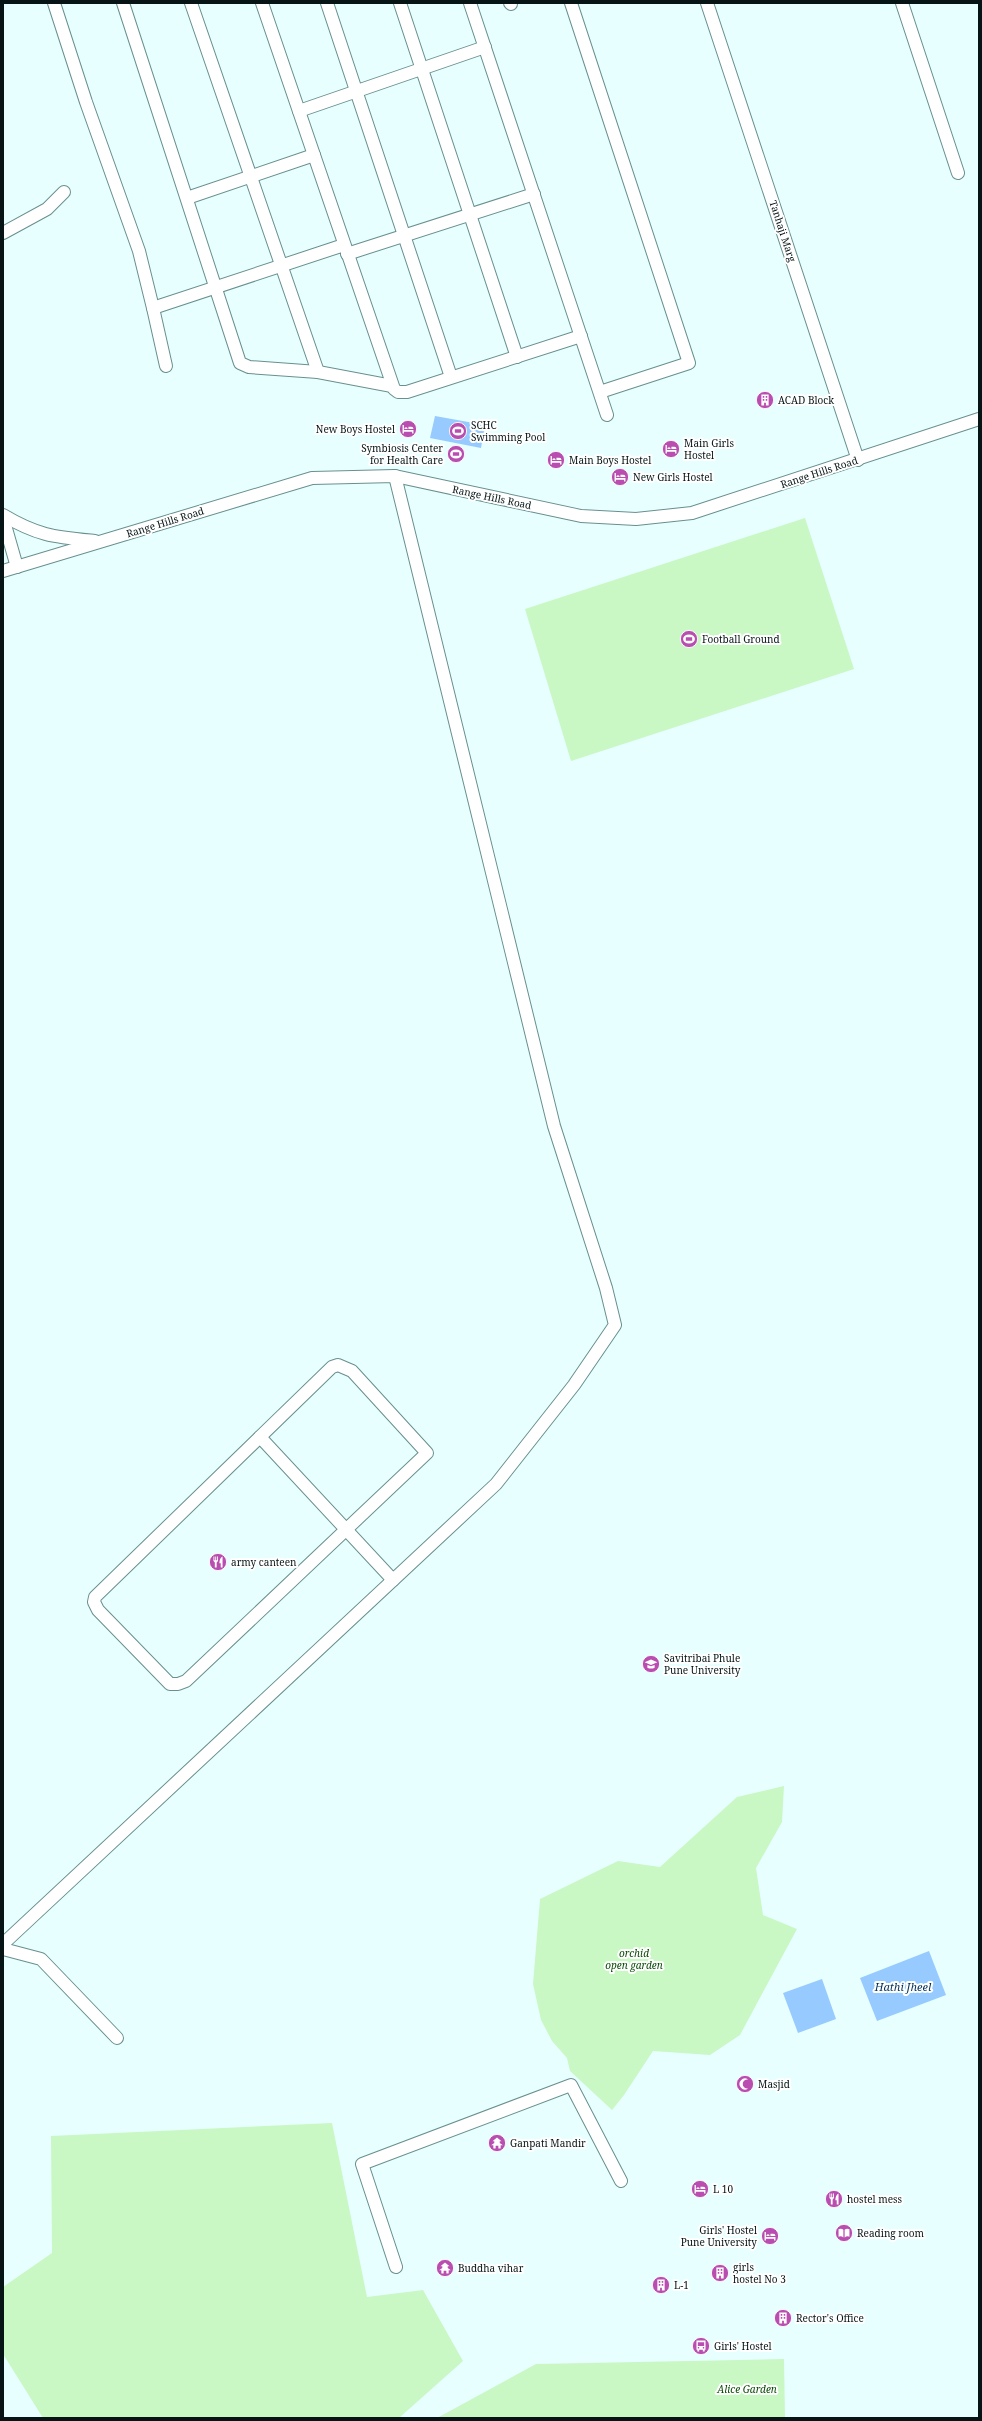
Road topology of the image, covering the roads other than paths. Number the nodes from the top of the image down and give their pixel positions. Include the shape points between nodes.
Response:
1 (54, 3) edge
2 (122, 3) edge
3 (191, 3) edge
4 (262, 3) edge
5 (327, 3) edge
6 (400, 3) edge
7 (470, 3) edge
8 (571, 3) edge
9 (707, 3) edge
10 (902, 3) edge
11 (485, 47) junction
12 (422, 68) junction
13 (356, 91) junction
14 (299, 111) junction
15 (314, 155) junction
16 (958, 173) dead end
17 (250, 177) junction
18 (64, 192) dead end
19 (534, 194) junction
20 (187, 198) junction
21 (470, 214) junction
22 (3, 233) edge
23 (404, 236) junction
24 (346, 249) junction
25 (280, 266) junction
26 (214, 287) junction
27 (153, 308) junction
28 (581, 336) junction
29 (517, 357) junction
30 (166, 366) dead end
31 (318, 372) junction
32 (451, 377) junction
33 (392, 386) junction
34 (600, 392) junction
35 (607, 415) dead end
36 (979, 418) edge
37 (858, 460) junction
38 (395, 476) junction
39 (3, 515) edge
40 (3, 518) edge
41 (102, 541) junction
42 (17, 567) junction
43 (3, 572) edge
44 (260, 1437) junction
45 (347, 1530) junction
46 (393, 1580) junction
47 (3, 1944) edge
48 (3, 1949) edge
49 (118, 2038) dead end
50 (620, 2181) dead end
51 (396, 2267) dead end

1 - 27 street via 139,251
2 - 20 street
3 - 17 street
4 - 14 street
5 - 13 street
6 - 12 street
7 - 11 street
8 - 34 street via 689,363
9 - 37 street, Tanhaji Marg
10 - 16 street
11 - 12 street
11 - 19 street
12 - 13 street
12 - 21 street
13 - 14 street
13 - 23 street
14 - 15 street
15 - 17 street
15 - 24 street
17 - 20 street
17 - 25 street
18 - 22 street via 47,209
19 - 21 street
19 - 28 street
20 - 26 street
21 - 23 street
21 - 29 street
23 - 24 street
23 - 32 street
24 - 25 street
24 - 33 street
25 - 26 street
25 - 31 street
26 - 27 street
26 - 31 street via 240,362 250,367
27 - 30 street
28 - 29 street
28 - 34 street
29 - 32 street
31 - 33 street
32 - 33 street via 407,392 398,392
34 - 35 street
36 - 37 street, Range Hills Road
37 - 38 street, Range Hills Road via 692,513 636,519 581,516
38 - 41 street, Range Hills Road via 312,478
38 - 46 street via 554,1126 606,1288 615,1325 574,1384 496,1484
39 - 41 street via 38,534
40 - 42 street
41 - 42 street, Range Hills Road
42 - 43 street, Range Hills Road
44 - 45 street
44 - 45 street via 332,1367 343,1366 352,1371 427,1453
44 - 45 street via 97,1593 94,1602 98,1610 170,1684 182,1683
45 - 46 street
46 - 47 street
48 - 49 street via 41,1959
50 - 51 street via 571,2085 377,2158 362,2164

